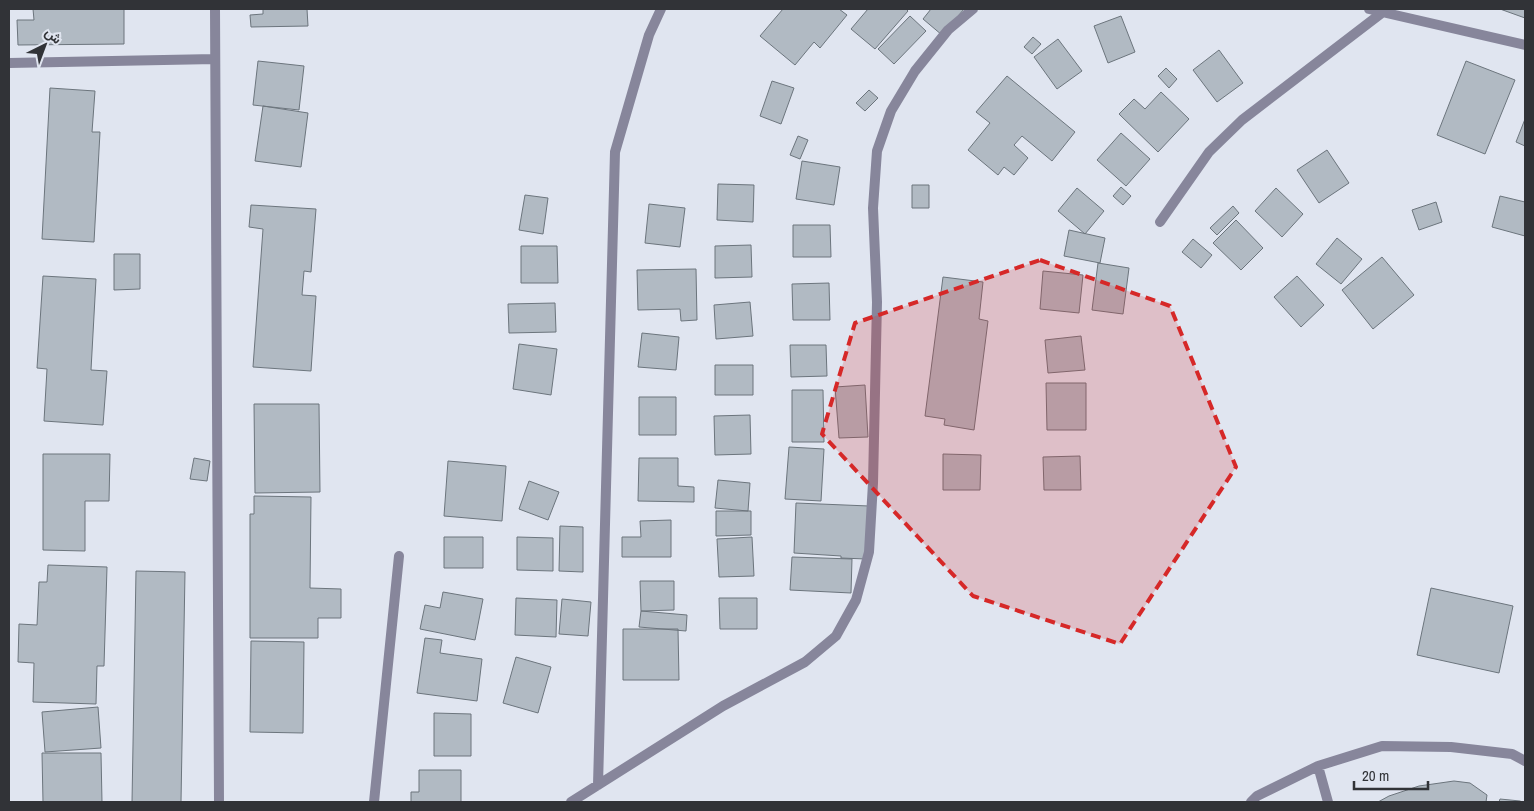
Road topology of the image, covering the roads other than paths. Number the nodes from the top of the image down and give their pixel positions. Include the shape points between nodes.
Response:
1 (215, 9) edge
2 (660, 9) edge
3 (973, 9) edge
4 (1369, 9) edge
5 (1383, 12) junction
6 (1525, 45) edge
7 (215, 59) junction
8 (9, 63) edge
9 (1160, 222) dead end
10 (399, 556) dead end
11 (1525, 761) edge
12 (1318, 766) junction
13 (598, 785) junction
14 (219, 802) edge
15 (374, 802) edge
16 (571, 802) edge
17 (1251, 802) edge
18 (1328, 802) edge

1 - 7 street
2 - 13 street via 649,35 615,152
3 - 13 street via 948,30 915,72 891,111 877,151 873,208 878,302 873,483 869,552 856,600 836,636 805,662 723,706
4 - 5 street
5 - 6 street
5 - 9 street via 1242,120 1209,152
7 - 8 street
7 - 14 street
10 - 15 street
11 - 12 street via 1512,754 1451,747 1382,746
12 - 17 street
12 - 18 street
13 - 16 street

